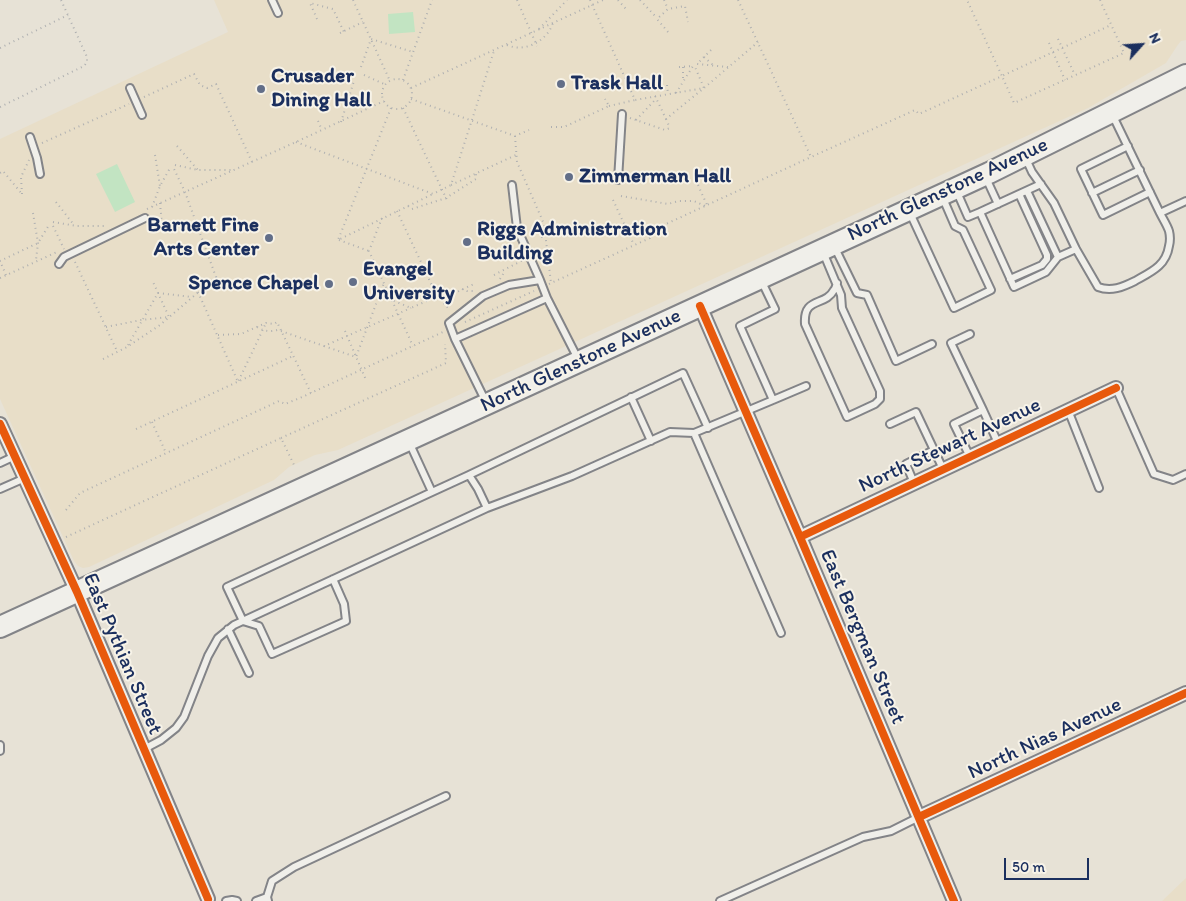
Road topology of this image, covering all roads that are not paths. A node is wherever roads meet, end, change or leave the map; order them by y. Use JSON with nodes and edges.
{"nodes":[{"id":1,"x":272,"y":0,"type":"edge"},
{"id":2,"x":278,"y":13,"type":"dead end"},
{"id":3,"x":1186,"y":75,"type":"edge"},
{"id":4,"x":130,"y":88,"type":"dead end"},
{"id":5,"x":1111,"y":112,"type":"junction"},
{"id":6,"x":622,"y":114,"type":"road end"},
{"id":7,"x":142,"y":115,"type":"dead end"},
{"id":8,"x":30,"y":137,"type":"dead end"},
{"id":9,"x":1128,"y":146,"type":"junction"},
{"id":10,"x":1024,"y":155,"type":"junction"},
{"id":11,"x":1140,"y":170,"type":"junction"},
{"id":12,"x":40,"y":174,"type":"dead end"},
{"id":13,"x":985,"y":175,"type":"junction"},
{"id":14,"x":618,"y":180,"type":"dead end"},
{"id":15,"x":1041,"y":184,"type":"junction"},
{"id":16,"x":512,"y":185,"type":"dead end"},
{"id":17,"x":1027,"y":190,"type":"junction"},
{"id":18,"x":948,"y":191,"type":"junction"},
{"id":19,"x":1150,"y":192,"type":"junction"},
{"id":20,"x":1092,"y":193,"type":"junction"},
{"id":21,"x":1019,"y":194,"type":"junction"},
{"id":22,"x":1186,"y":201,"type":"edge"},
{"id":23,"x":998,"y":204,"type":"junction"},
{"id":24,"x":909,"y":210,"type":"junction"},
{"id":25,"x":980,"y":212,"type":"junction"},
{"id":26,"x":1160,"y":213,"type":"junction"},
{"id":27,"x":145,"y":214,"type":"road end"},
{"id":28,"x":828,"y":247,"type":"junction"},
{"id":29,"x":1076,"y":249,"type":"junction"},
{"id":30,"x":1058,"y":257,"type":"junction"},
{"id":31,"x":59,"y":264,"type":"dead end"},
{"id":32,"x":760,"y":278,"type":"junction"},
{"id":33,"x":1010,"y":279,"type":"junction"},
{"id":34,"x":837,"y":283,"type":"junction"},
{"id":35,"x":542,"y":284,"type":"junction"},
{"id":36,"x":547,"y":298,"type":"junction"},
{"id":37,"x":700,"y":306,"type":"junction"},
{"id":38,"x":970,"y":334,"type":"dead end"},
{"id":39,"x":455,"y":339,"type":"junction"},
{"id":40,"x":932,"y":344,"type":"dead end"},
{"id":41,"x":579,"y":362,"type":"junction"},
{"id":42,"x":806,"y":386,"type":"dead end"},
{"id":43,"x":1116,"y":388,"type":"joint"},
{"id":44,"x":631,"y":398,"type":"junction"},
{"id":45,"x":773,"y":400,"type":"junction"},
{"id":46,"x":487,"y":404,"type":"junction"},
{"id":47,"x":982,"y":410,"type":"junction"},
{"id":48,"x":1068,"y":410,"type":"junction"},
{"id":49,"x":746,"y":412,"type":"junction"},
{"id":50,"x":890,"y":424,"type":"dead end"},
{"id":51,"x":1,"y":428,"type":"edge"},
{"id":52,"x":708,"y":428,"type":"junction"},
{"id":53,"x":694,"y":434,"type":"junction"},
{"id":54,"x":408,"y":440,"type":"junction"},
{"id":55,"x":651,"y":441,"type":"junction"},
{"id":56,"x":998,"y":443,"type":"junction"},
{"id":57,"x":934,"y":450,"type":"junction"},
{"id":58,"x":15,"y":456,"type":"junction"},
{"id":59,"x":970,"y":456,"type":"junction"},
{"id":60,"x":0,"y":463,"type":"edge"},
{"id":61,"x":943,"y":469,"type":"junction"},
{"id":62,"x":1186,"y":474,"type":"edge"},
{"id":63,"x":469,"y":475,"type":"junction"},
{"id":64,"x":25,"y":478,"type":"junction"},
{"id":65,"x":914,"y":483,"type":"junction"},
{"id":66,"x":1099,"y":488,"type":"dead end"},
{"id":67,"x":0,"y":489,"type":"edge"},
{"id":68,"x":432,"y":492,"type":"junction"},
{"id":69,"x":487,"y":508,"type":"junction"},
{"id":70,"x":800,"y":537,"type":"junction"},
{"id":71,"x":333,"y":580,"type":"junction"},
{"id":72,"x":77,"y":592,"type":"junction"},
{"id":73,"x":243,"y":621,"type":"junction"},
{"id":74,"x":3,"y":623,"type":"edge"},
{"id":75,"x":228,"y":629,"type":"junction"},
{"id":76,"x":781,"y":633,"type":"dead end"},
{"id":77,"x":249,"y":673,"type":"dead end"},
{"id":78,"x":1186,"y":693,"type":"edge"},
{"id":79,"x":0,"y":745,"type":"edge"},
{"id":80,"x":144,"y":749,"type":"junction"},
{"id":81,"x":0,"y":750,"type":"edge"},
{"id":82,"x":446,"y":796,"type":"dead end"},
{"id":83,"x":919,"y":817,"type":"junction"},
{"id":84,"x":267,"y":899,"type":"edge"},
{"id":85,"x":208,"y":900,"type":"edge"},
{"id":86,"x":226,"y":901,"type":"edge"},
{"id":87,"x":237,"y":901,"type":"edge"},
{"id":88,"x":256,"y":901,"type":"edge"},
{"id":89,"x":720,"y":901,"type":"edge"},
{"id":90,"x":954,"y":901,"type":"edge"}],
"edges":[{"from":1,"to":2,"type":"lane"},
{"from":3,"to":5,"type":"main road","name":"North Glenstone Avenue"},
{"from":4,"to":7,"type":"lane"},
{"from":5,"to":9,"type":"lane"},
{"from":5,"to":10,"type":"main road","name":"North Glenstone Avenue"},
{"from":6,"to":14,"type":"lane"},
{"from":8,"to":12,"type":"lane"},
{"from":9,"to":11,"type":"lane"},
{"from":9,"to":20,"type":"lane"},
{"from":10,"to":13,"type":"main road","name":"North Glenstone Avenue"},
{"from":10,"to":15,"type":"lane"},
{"from":11,"to":19,"type":"lane"},
{"from":11,"to":20,"type":"lane"},
{"from":13,"to":18,"type":"main road","name":"North Glenstone Avenue"},
{"from":13,"to":23,"type":"lane"},
{"from":15,"to":17,"type":"lane"},
{"from":15,"to":29,"type":"lane"},
{"from":16,"to":35,"type":"lane"},
{"from":17,"to":21,"type":"lane"},
{"from":17,"to":30,"type":"lane"},
{"from":18,"to":24,"type":"main road","name":"North Glenstone Avenue"},
{"from":18,"to":24,"type":"lane"},
{"from":18,"to":25,"type":"lane"},
{"from":19,"to":20,"type":"lane"},
{"from":19,"to":26,"type":"lane"},
{"from":21,"to":23,"type":"lane"},
{"from":21,"to":33,"type":"lane"},
{"from":22,"to":26,"type":"lane"},
{"from":23,"to":25,"type":"lane"},
{"from":24,"to":28,"type":"main road","name":"North Glenstone Avenue"},
{"from":25,"to":33,"type":"lane"},
{"from":26,"to":29,"type":"lane"},
{"from":27,"to":31,"type":"lane"},
{"from":28,"to":32,"type":"main road","name":"North Glenstone Avenue"},
{"from":28,"to":34,"type":"lane"},
{"from":28,"to":40,"type":"lane"},
{"from":29,"to":30,"type":"lane"},
{"from":30,"to":33,"type":"lane"},
{"from":32,"to":37,"type":"main road","name":"North Glenstone Avenue"},
{"from":32,"to":45,"type":"lane"},
{"from":34,"to":34,"type":"lane"},
{"from":35,"to":36,"type":"lane"},
{"from":35,"to":39,"type":"lane"},
{"from":36,"to":39,"type":"lane"},
{"from":36,"to":41,"type":"lane"},
{"from":37,"to":41,"type":"main road","name":"North Glenstone Avenue"},
{"from":37,"to":49,"type":"street","name":"East Bergman Street"},
{"from":38,"to":47,"type":"lane"},
{"from":39,"to":46,"type":"lane"},
{"from":41,"to":46,"type":"main road","name":"North Glenstone Avenue"},
{"from":42,"to":45,"type":"lane"},
{"from":43,"to":48,"type":"street","name":"North Stewart Avenue"},
{"from":43,"to":62,"type":"lane"},
{"from":44,"to":52,"type":"lane"},
{"from":44,"to":55,"type":"lane"},
{"from":44,"to":63,"type":"lane"},
{"from":45,"to":49,"type":"lane"},
{"from":46,"to":54,"type":"main road","name":"North Glenstone Avenue"},
{"from":47,"to":56,"type":"lane"},
{"from":47,"to":59,"type":"lane"},
{"from":48,"to":56,"type":"street","name":"North Stewart Avenue"},
{"from":48,"to":66,"type":"lane"},
{"from":49,"to":52,"type":"lane"},
{"from":49,"to":70,"type":"street","name":"East Bergman Street"},
{"from":50,"to":57,"type":"lane"},
{"from":51,"to":58,"type":"street","name":"East Pythian Street"},
{"from":52,"to":53,"type":"lane"},
{"from":53,"to":55,"type":"lane"},
{"from":53,"to":76,"type":"lane"},
{"from":54,"to":68,"type":"lane"},
{"from":54,"to":72,"type":"main road","name":"North Glenstone Avenue"},
{"from":55,"to":69,"type":"lane"},
{"from":56,"to":59,"type":"street","name":"North Stewart Avenue"},
{"from":57,"to":61,"type":"lane"},
{"from":57,"to":65,"type":"lane"},
{"from":58,"to":60,"type":"lane"},
{"from":58,"to":64,"type":"street","name":"East Pythian Street"},
{"from":59,"to":61,"type":"street","name":"North Stewart Avenue"},
{"from":61,"to":65,"type":"street","name":"North Stewart Avenue"},
{"from":63,"to":68,"type":"lane"},
{"from":63,"to":69,"type":"lane"},
{"from":64,"to":67,"type":"lane"},
{"from":64,"to":72,"type":"street","name":"East Pythian Street"},
{"from":65,"to":70,"type":"street","name":"North Stewart Avenue"},
{"from":68,"to":73,"type":"lane"},
{"from":69,"to":71,"type":"lane"},
{"from":70,"to":83,"type":"street","name":"East Bergman Street"},
{"from":71,"to":73,"type":"lane"},
{"from":71,"to":73,"type":"lane"},
{"from":72,"to":74,"type":"main road","name":"North Glenstone Avenue"},
{"from":72,"to":80,"type":"street","name":"East Pythian Street"},
{"from":73,"to":75,"type":"lane"},
{"from":75,"to":77,"type":"lane"},
{"from":75,"to":80,"type":"lane"},
{"from":78,"to":83,"type":"street","name":"North Nias Avenue"},
{"from":79,"to":81,"type":"lane"},
{"from":80,"to":85,"type":"street","name":"East Pythian Street"},
{"from":82,"to":84,"type":"lane"},
{"from":83,"to":89,"type":"lane"},
{"from":83,"to":90,"type":"street","name":"East Bergman Street"},
{"from":84,"to":88,"type":"lane"},
{"from":86,"to":87,"type":"lane"}]}
